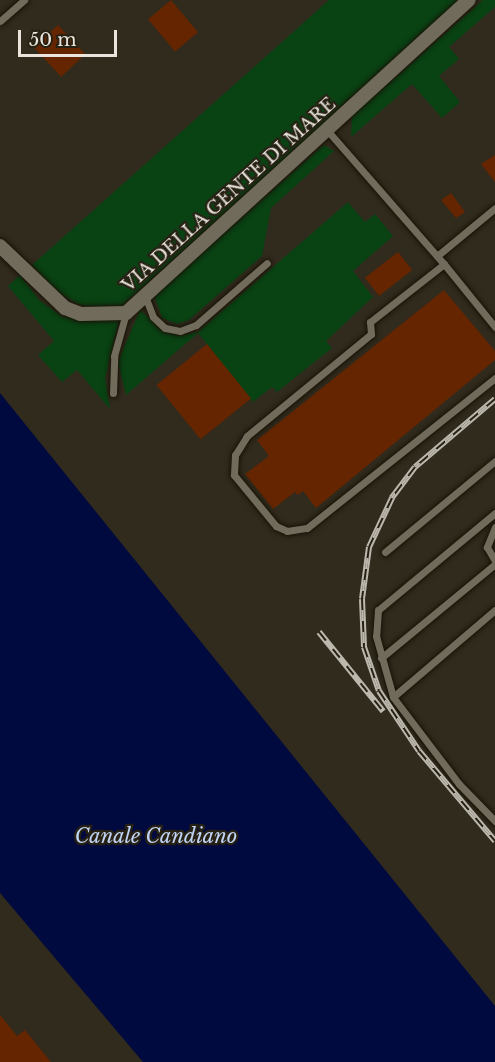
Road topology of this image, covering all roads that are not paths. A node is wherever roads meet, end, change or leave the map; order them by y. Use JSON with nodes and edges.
{"nodes":[{"id":1,"x":24,"y":0,"type":"edge"},
{"id":2,"x":469,"y":0,"type":"edge"},
{"id":3,"x":0,"y":21,"type":"edge"},
{"id":4,"x":327,"y":129,"type":"junction"},
{"id":5,"x":495,"y":208,"type":"edge"},
{"id":6,"x":0,"y":246,"type":"edge"},
{"id":7,"x":437,"y":256,"type":"junction"},
{"id":8,"x":267,"y":262,"type":"dead end"},
{"id":9,"x":444,"y":264,"type":"junction"},
{"id":10,"x":145,"y":296,"type":"junction"},
{"id":11,"x":126,"y":313,"type":"junction"},
{"id":12,"x":495,"y":327,"type":"edge"},
{"id":13,"x":495,"y":378,"type":"edge"},
{"id":14,"x":113,"y":393,"type":"dead end"},
{"id":15,"x":495,"y":461,"type":"edge"},
{"id":16,"x":495,"y":513,"type":"edge"},
{"id":17,"x":495,"y":527,"type":"edge"},
{"id":18,"x":385,"y":552,"type":"dead end"},
{"id":19,"x":495,"y":563,"type":"edge"},
{"id":20,"x":495,"y":610,"type":"edge"},
{"id":21,"x":381,"y":658,"type":"junction"},
{"id":22,"x":393,"y":697,"type":"junction"},
{"id":23,"x":495,"y":821,"type":"edge"}],
"edges":[{"from":1,"to":3,"type":"lane"},
{"from":2,"to":4,"type":"street","name":"VIA DELLA GENTE DI MARE"},
{"from":4,"to":7,"type":"lane"},
{"from":4,"to":10,"type":"street","name":"VIA DELLA GENTE DI MARE"},
{"from":5,"to":7,"type":"lane"},
{"from":6,"to":11,"type":"street","name":"VIA DELLA GENTE DI MARE"},
{"from":7,"to":9,"type":"lane"},
{"from":8,"to":10,"type":"lane"},
{"from":9,"to":12,"type":"lane"},
{"from":9,"to":13,"type":"lane"},
{"from":10,"to":11,"type":"street","name":"VIA DELLA GENTE DI MARE"},
{"from":11,"to":14,"type":"lane"},
{"from":15,"to":18,"type":"lane"},
{"from":16,"to":21,"type":"lane"},
{"from":17,"to":19,"type":"lane"},
{"from":19,"to":21,"type":"lane"},
{"from":20,"to":22,"type":"lane"},
{"from":21,"to":22,"type":"lane"},
{"from":22,"to":23,"type":"lane"}]}
